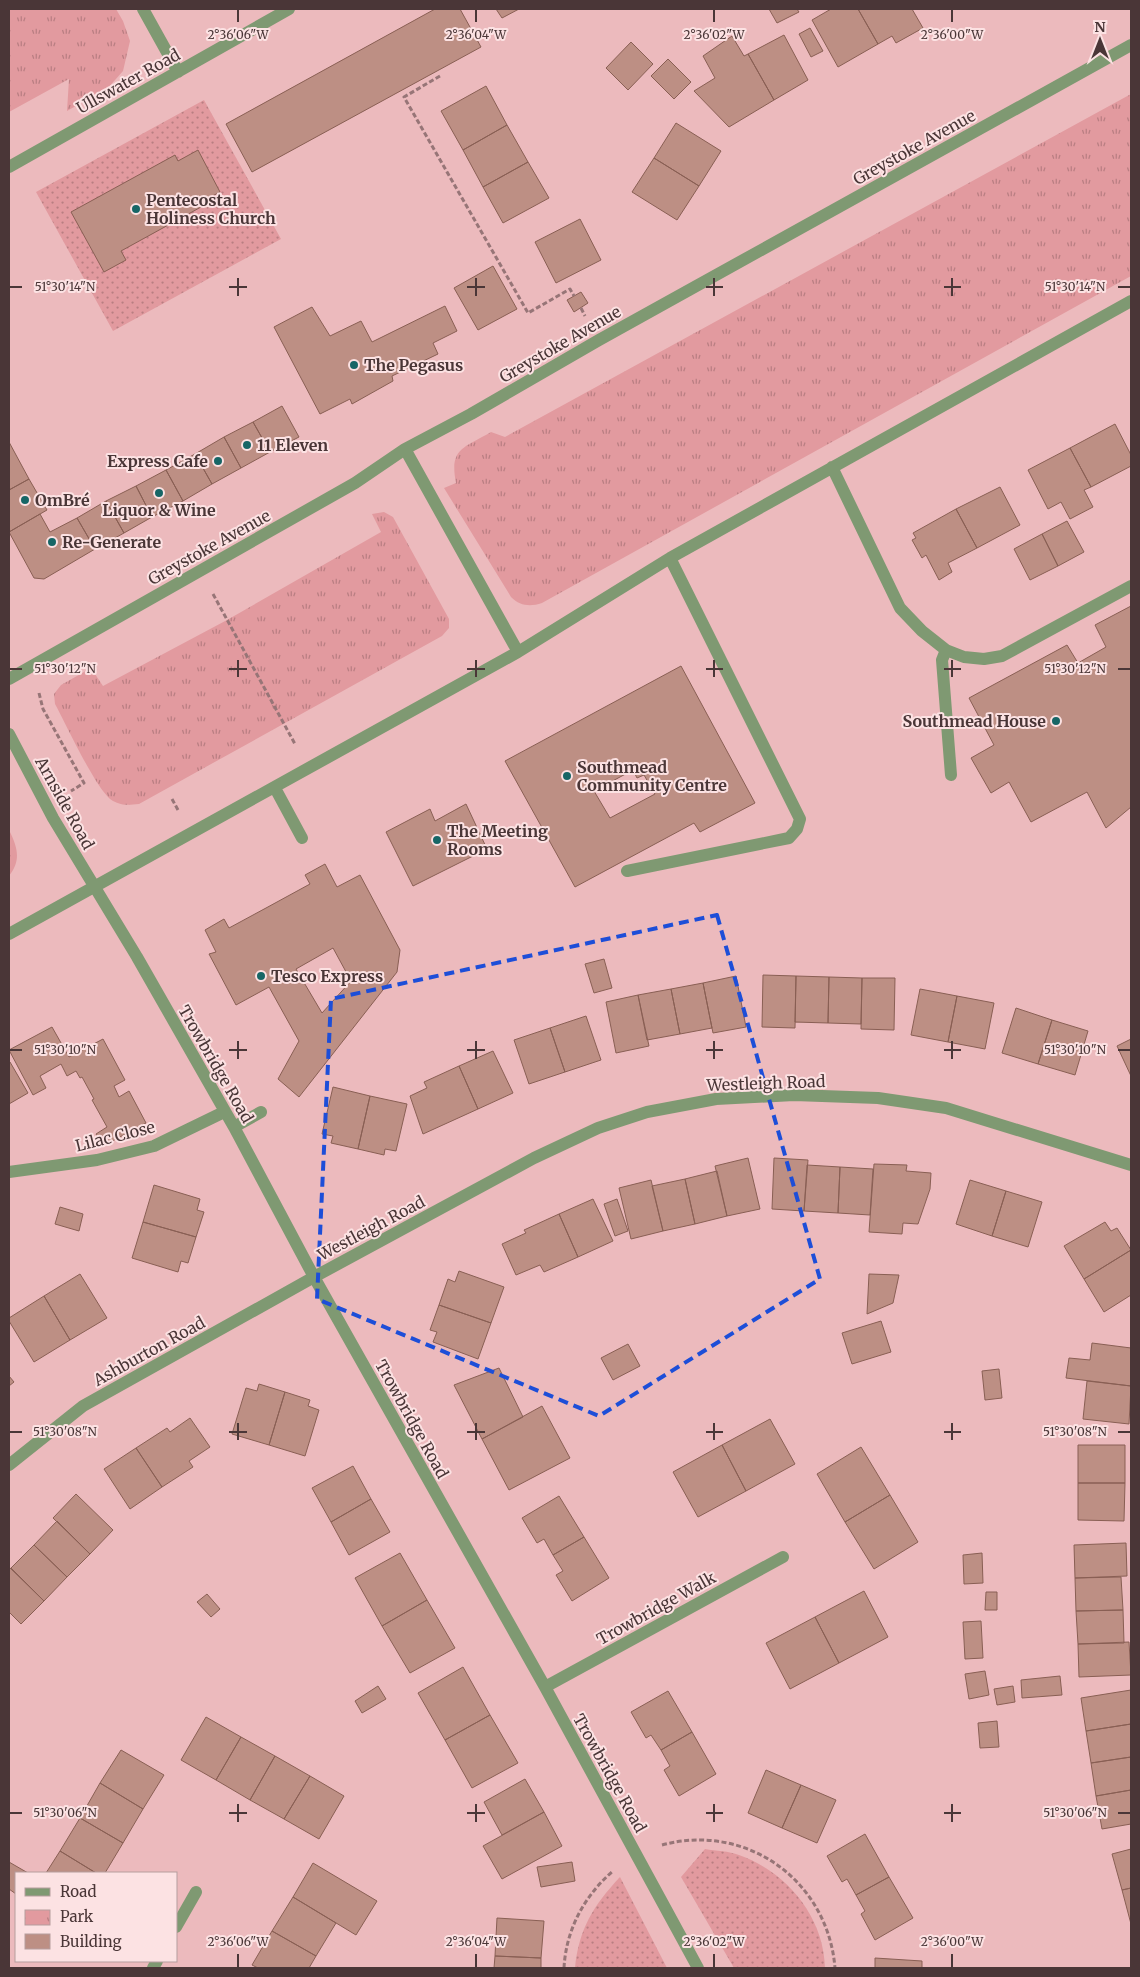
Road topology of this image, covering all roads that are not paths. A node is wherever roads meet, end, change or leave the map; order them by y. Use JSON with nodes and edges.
{"nodes":[{"id":1,"x":143,"y":9,"type":"edge"},
{"id":2,"x":289,"y":9,"type":"edge"},
{"id":3,"x":1131,"y":45,"type":"edge"},
{"id":4,"x":178,"y":72,"type":"junction"},
{"id":5,"x":9,"y":167,"type":"edge"},
{"id":6,"x":1131,"y":301,"type":"edge"},
{"id":7,"x":405,"y":449,"type":"junction"},
{"id":8,"x":832,"y":467,"type":"junction"},
{"id":9,"x":670,"y":558,"type":"junction"},
{"id":10,"x":1131,"y":586,"type":"edge"},
{"id":11,"x":946,"y":650,"type":"junction"},
{"id":12,"x":518,"y":652,"type":"junction"},
{"id":13,"x":9,"y":679,"type":"edge"},
{"id":14,"x":9,"y":734,"type":"edge"},
{"id":15,"x":951,"y":775,"type":"dead end"},
{"id":16,"x":275,"y":788,"type":"junction"},
{"id":17,"x":302,"y":838,"type":"dead end"},
{"id":18,"x":627,"y":871,"type":"dead end"},
{"id":19,"x":95,"y":887,"type":"junction"},
{"id":20,"x":9,"y":934,"type":"edge"},
{"id":21,"x":224,"y":1112,"type":"junction"},
{"id":22,"x":261,"y":1112,"type":"dead end"},
{"id":23,"x":234,"y":1127,"type":"junction"},
{"id":24,"x":1131,"y":1164,"type":"edge"},
{"id":25,"x":9,"y":1172,"type":"edge"},
{"id":26,"x":314,"y":1277,"type":"junction"},
{"id":27,"x":9,"y":1465,"type":"edge"},
{"id":28,"x":783,"y":1557,"type":"dead end"},
{"id":29,"x":545,"y":1687,"type":"junction"},
{"id":30,"x":196,"y":1892,"type":"dead end"},
{"id":31,"x":178,"y":1924,"type":"edge"},
{"id":32,"x":698,"y":1968,"type":"edge"}],
"edges":[{"from":1,"to":4,"type":"street"},
{"from":2,"to":4,"type":"street","name":"Ullswater Road"},
{"from":3,"to":7,"type":"street","name":"Greystoke Avenue"},
{"from":4,"to":5,"type":"street","name":"Ullswater Road"},
{"from":6,"to":8,"type":"street"},
{"from":7,"to":12,"type":"street"},
{"from":7,"to":13,"type":"street","name":"Greystoke Avenue"},
{"from":8,"to":9,"type":"street"},
{"from":8,"to":11,"type":"street"},
{"from":9,"to":12,"type":"street"},
{"from":9,"to":18,"type":"street"},
{"from":10,"to":11,"type":"street"},
{"from":11,"to":15,"type":"street"},
{"from":12,"to":16,"type":"street"},
{"from":14,"to":19,"type":"street","name":"Arnside Road"},
{"from":16,"to":17,"type":"street"},
{"from":16,"to":19,"type":"street"},
{"from":19,"to":20,"type":"street"},
{"from":19,"to":21,"type":"street","name":"Trowbridge Road"},
{"from":21,"to":23,"type":"street","name":"Trowbridge Road"},
{"from":21,"to":25,"type":"street","name":"Lilac Close"},
{"from":22,"to":23,"type":"street"},
{"from":23,"to":26,"type":"street","name":"Trowbridge Road"},
{"from":24,"to":26,"type":"street","name":"Westleigh Road"},
{"from":26,"to":27,"type":"street","name":"Ashburton Road"},
{"from":26,"to":29,"type":"street","name":"Trowbridge Road"},
{"from":28,"to":29,"type":"street","name":"Trowbridge Walk"},
{"from":29,"to":32,"type":"street","name":"Trowbridge Road"},
{"from":30,"to":31,"type":"street"}]}
